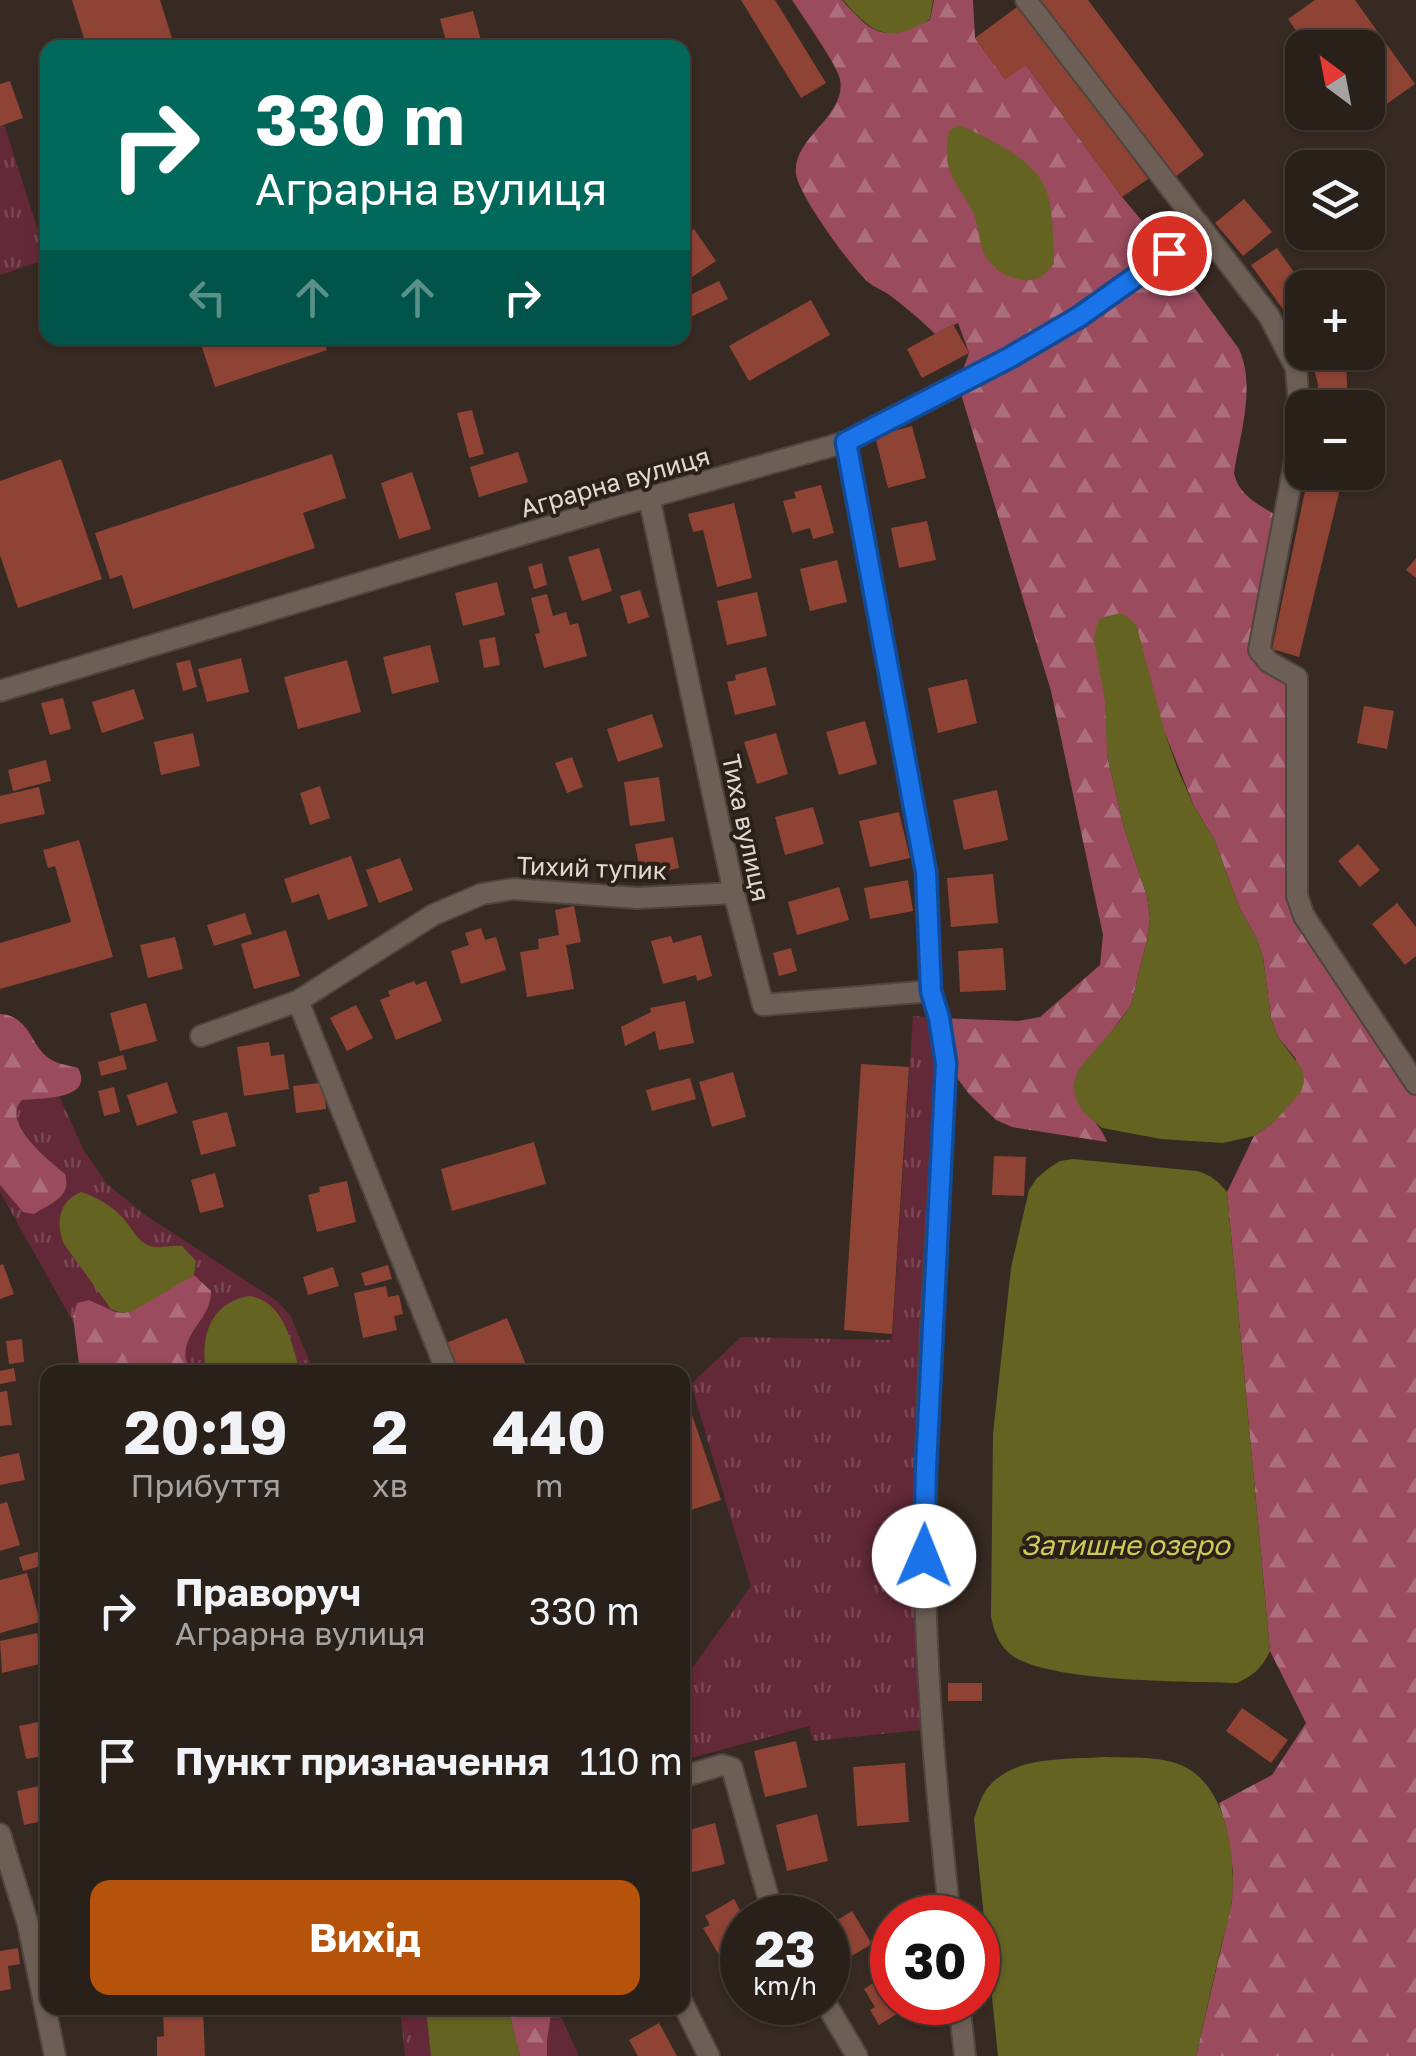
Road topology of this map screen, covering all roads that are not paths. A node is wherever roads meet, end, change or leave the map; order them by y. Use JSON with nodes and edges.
{"nodes":[{"id":1,"x":1026,"y":0,"type":"edge"},
{"id":2,"x":1198,"y":223,"type":"junction"},
{"id":3,"x":846,"y":442,"type":"junction"},
{"id":4,"x":649,"y":497,"type":"junction"},
{"id":5,"x":0,"y":691,"type":"edge"},
{"id":6,"x":734,"y":893,"type":"junction"},
{"id":7,"x":931,"y":991,"type":"junction"},
{"id":8,"x":298,"y":1001,"type":"junction"},
{"id":9,"x":201,"y":1036,"type":"dead end"},
{"id":10,"x":1416,"y":1084,"type":"edge"},
{"id":11,"x":444,"y":1365,"type":"edge"},
{"id":12,"x":690,"y":1774,"type":"edge"},
{"id":13,"x":0,"y":1834,"type":"edge"},
{"id":14,"x":768,"y":1895,"type":"edge"},
{"id":15,"x":948,"y":1895,"type":"edge"},
{"id":16,"x":40,"y":1983,"type":"edge"},
{"id":17,"x":47,"y":2015,"type":"edge"},
{"id":18,"x":689,"y":2015,"type":"edge"},
{"id":19,"x":839,"y":2025,"type":"edge"},
{"id":20,"x":961,"y":2025,"type":"edge"},
{"id":21,"x":55,"y":2056,"type":"edge"},
{"id":22,"x":710,"y":2056,"type":"edge"},
{"id":23,"x":857,"y":2056,"type":"edge"},
{"id":24,"x":966,"y":2056,"type":"edge"}],
"edges":[{"from":1,"to":2,"type":"street"},
{"from":2,"to":3,"type":"street","name":"Аграрна вулиця"},
{"from":2,"to":10,"type":"street"},
{"from":3,"to":4,"type":"street","name":"Аграрна вулиця"},
{"from":3,"to":7,"type":"street"},
{"from":4,"to":5,"type":"street","name":"Аграрна вулиця"},
{"from":4,"to":6,"type":"street","name":"Тиха вулиця"},
{"from":6,"to":7,"type":"street","name":"Тиха вулиця"},
{"from":6,"to":8,"type":"street","name":"Тихий тупик"},
{"from":7,"to":15,"type":"street"},
{"from":8,"to":9,"type":"street","name":"Тихий тупик"},
{"from":8,"to":11,"type":"street"},
{"from":12,"to":14,"type":"street"},
{"from":13,"to":16,"type":"street"},
{"from":17,"to":21,"type":"street"},
{"from":18,"to":22,"type":"street"},
{"from":19,"to":23,"type":"street"},
{"from":20,"to":24,"type":"street"}]}
